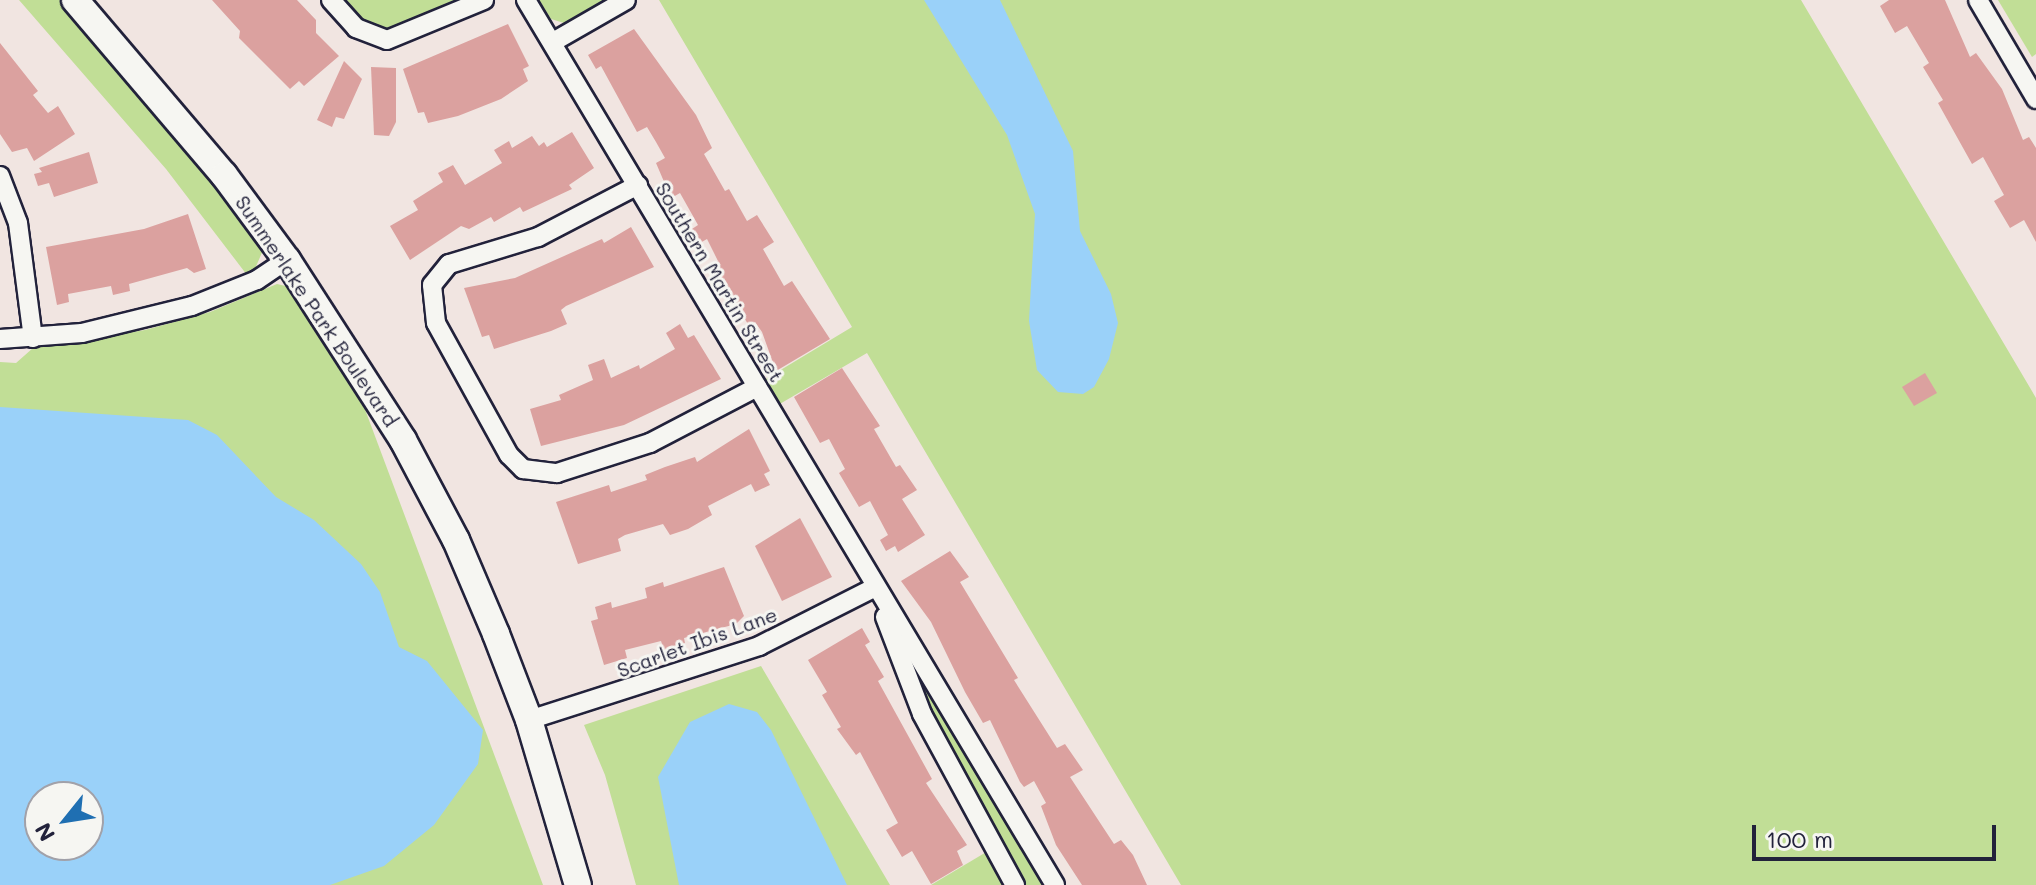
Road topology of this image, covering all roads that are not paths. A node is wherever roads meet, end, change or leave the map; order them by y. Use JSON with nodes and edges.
{"nodes":[{"id":1,"x":75,"y":0,"type":"edge"},
{"id":2,"x":331,"y":0,"type":"edge"},
{"id":3,"x":484,"y":0,"type":"edge"},
{"id":4,"x":526,"y":0,"type":"edge"},
{"id":5,"x":626,"y":0,"type":"edge"},
{"id":6,"x":1978,"y":0,"type":"edge"},
{"id":7,"x":553,"y":42,"type":"junction"},
{"id":8,"x":2036,"y":99,"type":"edge"},
{"id":9,"x":0,"y":176,"type":"edge"},
{"id":10,"x":638,"y":185,"type":"junction"},
{"id":11,"x":287,"y":260,"type":"junction"},
{"id":12,"x":33,"y":338,"type":"junction"},
{"id":13,"x":0,"y":339,"type":"edge"},
{"id":14,"x":757,"y":387,"type":"junction"},
{"id":15,"x":874,"y":588,"type":"junction"},
{"id":16,"x":529,"y":720,"type":"junction"},
{"id":17,"x":578,"y":885,"type":"edge"},
{"id":18,"x":1015,"y":885,"type":"edge"},
{"id":19,"x":1055,"y":885,"type":"edge"}],
"edges":[{"from":1,"to":11,"type":"main road","name":"Summerlake Park Boulevard"},
{"from":2,"to":3,"type":"street"},
{"from":4,"to":7,"type":"street","name":"Southern Martin Street"},
{"from":5,"to":7,"type":"street"},
{"from":6,"to":8,"type":"street"},
{"from":7,"to":10,"type":"street","name":"Southern Martin Street"},
{"from":9,"to":12,"type":"street"},
{"from":10,"to":14,"type":"street","name":"Southern Martin Street"},
{"from":10,"to":14,"type":"street"},
{"from":11,"to":12,"type":"street"},
{"from":11,"to":16,"type":"main road","name":"Summerlake Park Boulevard"},
{"from":12,"to":13,"type":"street"},
{"from":14,"to":15,"type":"street","name":"Southern Martin Street"},
{"from":15,"to":16,"type":"street","name":"Scarlet Ibis Lane"},
{"from":15,"to":18,"type":"street","name":"Southern Martin Street"},
{"from":15,"to":19,"type":"street","name":"Southern Martin Street"},
{"from":16,"to":17,"type":"main road","name":"Summerlake Park Boulevard"}]}
